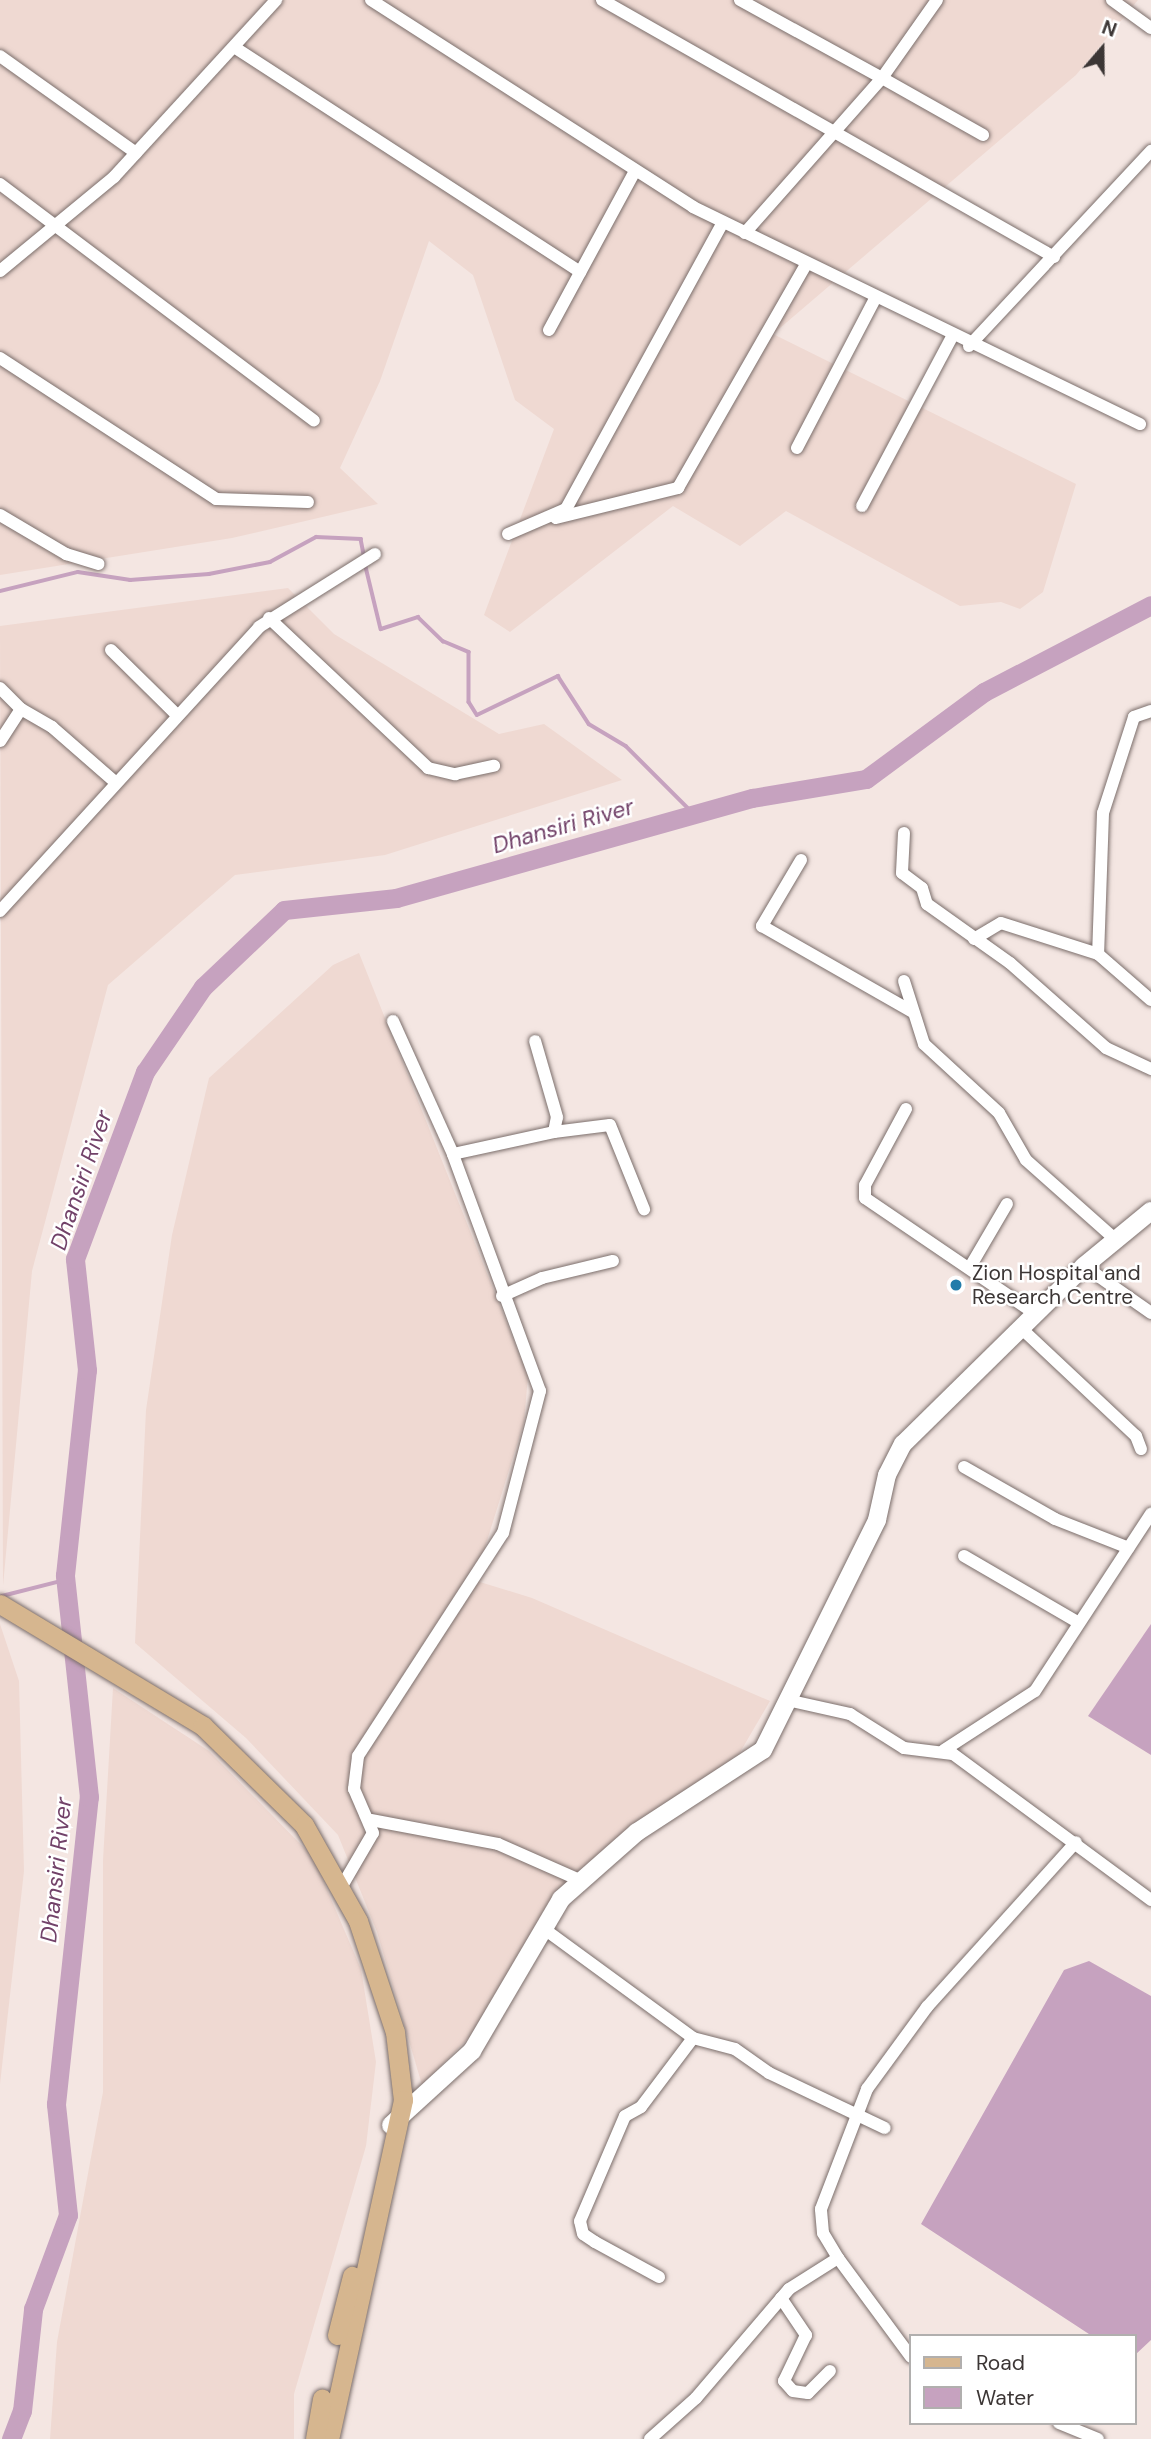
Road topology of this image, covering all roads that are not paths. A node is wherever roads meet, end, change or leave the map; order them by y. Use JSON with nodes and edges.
{"nodes":[{"id":1,"x":276,"y":0,"type":"edge"},
{"id":2,"x":372,"y":0,"type":"edge"},
{"id":3,"x":603,"y":0,"type":"edge"},
{"id":4,"x":740,"y":0,"type":"edge"},
{"id":5,"x":937,"y":0,"type":"edge"},
{"id":6,"x":1112,"y":0,"type":"edge"},
{"id":7,"x":1151,"y":28,"type":"edge"},
{"id":8,"x":234,"y":47,"type":"junction"},
{"id":9,"x":0,"y":56,"type":"edge"},
{"id":10,"x":882,"y":78,"type":"junction"},
{"id":11,"x":836,"y":131,"type":"junction"},
{"id":12,"x":983,"y":135,"type":"dead end"},
{"id":13,"x":1151,"y":151,"type":"edge"},
{"id":14,"x":136,"y":153,"type":"junction"},
{"id":15,"x":635,"y":171,"type":"junction"},
{"id":16,"x":0,"y":184,"type":"edge"},
{"id":17,"x":723,"y":222,"type":"junction"},
{"id":18,"x":57,"y":229,"type":"junction"},
{"id":19,"x":746,"y":233,"type":"junction"},
{"id":20,"x":1054,"y":257,"type":"junction"},
{"id":21,"x":807,"y":263,"type":"junction"},
{"id":22,"x":0,"y":271,"type":"edge"},
{"id":23,"x":580,"y":272,"type":"junction"},
{"id":24,"x":875,"y":299,"type":"junction"},
{"id":25,"x":549,"y":330,"type":"dead end"},
{"id":26,"x":952,"y":337,"type":"junction"},
{"id":27,"x":969,"y":346,"type":"junction"},
{"id":28,"x":0,"y":358,"type":"edge"},
{"id":29,"x":314,"y":421,"type":"dead end"},
{"id":30,"x":1140,"y":424,"type":"dead end"},
{"id":31,"x":797,"y":448,"type":"dead end"},
{"id":32,"x":308,"y":502,"type":"dead end"},
{"id":33,"x":862,"y":506,"type":"dead end"},
{"id":34,"x":0,"y":516,"type":"edge"},
{"id":35,"x":555,"y":518,"type":"junction"},
{"id":36,"x":508,"y":534,"type":"dead end"},
{"id":37,"x":375,"y":554,"type":"dead end"},
{"id":38,"x":99,"y":564,"type":"dead end"},
{"id":39,"x":269,"y":618,"type":"junction"},
{"id":40,"x":111,"y":650,"type":"dead end"},
{"id":41,"x":0,"y":688,"type":"edge"},
{"id":42,"x":21,"y":709,"type":"junction"},
{"id":43,"x":1151,"y":711,"type":"edge"},
{"id":44,"x":177,"y":715,"type":"junction"},
{"id":45,"x":0,"y":741,"type":"edge"},
{"id":46,"x":494,"y":766,"type":"dead end"},
{"id":47,"x":115,"y":782,"type":"junction"},
{"id":48,"x":904,"y":833,"type":"dead end"},
{"id":49,"x":801,"y":860,"type":"dead end"},
{"id":50,"x":0,"y":911,"type":"edge"},
{"id":51,"x":974,"y":939,"type":"junction"},
{"id":52,"x":1098,"y":954,"type":"junction"},
{"id":53,"x":904,"y":981,"type":"dead end"},
{"id":54,"x":1151,"y":1000,"type":"edge"},
{"id":55,"x":913,"y":1012,"type":"junction"},
{"id":56,"x":393,"y":1021,"type":"dead end"},
{"id":57,"x":535,"y":1041,"type":"dead end"},
{"id":58,"x":1151,"y":1069,"type":"edge"},
{"id":59,"x":906,"y":1109,"type":"dead end"},
{"id":60,"x":554,"y":1132,"type":"junction"},
{"id":61,"x":453,"y":1154,"type":"junction"},
{"id":62,"x":1007,"y":1204,"type":"dead end"},
{"id":63,"x":644,"y":1209,"type":"dead end"},
{"id":64,"x":1151,"y":1211,"type":"edge"},
{"id":65,"x":1116,"y":1240,"type":"junction"},
{"id":66,"x":613,"y":1261,"type":"dead end"},
{"id":67,"x":1084,"y":1266,"type":"junction"},
{"id":68,"x":970,"y":1267,"type":"junction"},
{"id":69,"x":502,"y":1296,"type":"junction"},
{"id":70,"x":1151,"y":1313,"type":"edge"},
{"id":71,"x":1037,"y":1315,"type":"junction"},
{"id":72,"x":1023,"y":1330,"type":"junction"},
{"id":73,"x":1141,"y":1449,"type":"dead end"},
{"id":74,"x":964,"y":1467,"type":"dead end"},
{"id":75,"x":1151,"y":1514,"type":"edge"},
{"id":76,"x":1129,"y":1548,"type":"junction"},
{"id":77,"x":964,"y":1556,"type":"dead end"},
{"id":78,"x":0,"y":1604,"type":"edge"},
{"id":79,"x":1079,"y":1623,"type":"junction"},
{"id":80,"x":787,"y":1700,"type":"junction"},
{"id":81,"x":944,"y":1750,"type":"junction"},
{"id":82,"x":371,"y":1820,"type":"junction"},
{"id":83,"x":1076,"y":1842,"type":"junction"},
{"id":84,"x":584,"y":1882,"type":"junction"},
{"id":85,"x":342,"y":1886,"type":"junction"},
{"id":86,"x":1151,"y":1900,"type":"edge"},
{"id":87,"x":547,"y":1931,"type":"junction"},
{"id":88,"x":693,"y":2038,"type":"junction"},
{"id":89,"x":855,"y":2115,"type":"junction"},
{"id":90,"x":395,"y":2122,"type":"junction"},
{"id":91,"x":885,"y":2128,"type":"dead end"},
{"id":92,"x":838,"y":2258,"type":"junction"},
{"id":93,"x":659,"y":2277,"type":"dead end"},
{"id":94,"x":781,"y":2298,"type":"junction"},
{"id":95,"x":909,"y":2354,"type":"edge"},
{"id":96,"x":830,"y":2371,"type":"dead end"},
{"id":97,"x":1062,"y":2425,"type":"edge"},
{"id":98,"x":315,"y":2439,"type":"edge"},
{"id":99,"x":329,"y":2439,"type":"edge"},
{"id":100,"x":650,"y":2439,"type":"edge"},
{"id":101,"x":1056,"y":2439,"type":"edge"},
{"id":102,"x":1097,"y":2439,"type":"edge"}],
"edges":[{"from":1,"to":8,"type":"street"},
{"from":2,"to":15,"type":"street"},
{"from":3,"to":11,"type":"street"},
{"from":4,"to":10,"type":"street"},
{"from":5,"to":10,"type":"street"},
{"from":6,"to":7,"type":"street"},
{"from":8,"to":14,"type":"street"},
{"from":8,"to":23,"type":"street"},
{"from":9,"to":14,"type":"street"},
{"from":10,"to":11,"type":"street"},
{"from":10,"to":12,"type":"street"},
{"from":11,"to":19,"type":"street"},
{"from":11,"to":20,"type":"street"},
{"from":13,"to":20,"type":"street"},
{"from":14,"to":18,"type":"street"},
{"from":15,"to":17,"type":"street"},
{"from":15,"to":23,"type":"street"},
{"from":16,"to":18,"type":"street"},
{"from":17,"to":19,"type":"street"},
{"from":17,"to":35,"type":"street"},
{"from":18,"to":22,"type":"street"},
{"from":18,"to":29,"type":"street"},
{"from":19,"to":21,"type":"street"},
{"from":20,"to":27,"type":"street"},
{"from":21,"to":24,"type":"street"},
{"from":21,"to":35,"type":"street"},
{"from":23,"to":25,"type":"street"},
{"from":24,"to":26,"type":"street"},
{"from":24,"to":31,"type":"street"},
{"from":26,"to":27,"type":"street"},
{"from":26,"to":33,"type":"street"},
{"from":27,"to":30,"type":"street"},
{"from":28,"to":32,"type":"street"},
{"from":34,"to":38,"type":"street"},
{"from":35,"to":36,"type":"street"},
{"from":37,"to":39,"type":"street"},
{"from":39,"to":44,"type":"street"},
{"from":39,"to":46,"type":"street"},
{"from":40,"to":44,"type":"street"},
{"from":41,"to":42,"type":"street"},
{"from":42,"to":45,"type":"street"},
{"from":42,"to":47,"type":"street"},
{"from":43,"to":52,"type":"street"},
{"from":44,"to":47,"type":"street"},
{"from":47,"to":50,"type":"street"},
{"from":48,"to":51,"type":"street"},
{"from":49,"to":55,"type":"street"},
{"from":51,"to":52,"type":"street"},
{"from":51,"to":58,"type":"street"},
{"from":52,"to":54,"type":"street"},
{"from":53,"to":55,"type":"street"},
{"from":55,"to":65,"type":"street"},
{"from":56,"to":61,"type":"street"},
{"from":57,"to":60,"type":"street"},
{"from":59,"to":68,"type":"street"},
{"from":60,"to":61,"type":"street"},
{"from":60,"to":63,"type":"street"},
{"from":61,"to":69,"type":"street"},
{"from":62,"to":68,"type":"street"},
{"from":64,"to":65,"type":"street"},
{"from":65,"to":67,"type":"street"},
{"from":66,"to":69,"type":"street"},
{"from":67,"to":70,"type":"street"},
{"from":67,"to":71,"type":"street"},
{"from":68,"to":71,"type":"street"},
{"from":69,"to":82,"type":"street"},
{"from":71,"to":72,"type":"street"},
{"from":72,"to":73,"type":"street"},
{"from":72,"to":80,"type":"street"},
{"from":74,"to":76,"type":"street"},
{"from":75,"to":76,"type":"street"},
{"from":76,"to":79,"type":"street"},
{"from":77,"to":79,"type":"street"},
{"from":78,"to":85,"type":"main road"},
{"from":79,"to":81,"type":"street"},
{"from":80,"to":81,"type":"street"},
{"from":80,"to":84,"type":"street"},
{"from":81,"to":83,"type":"street"},
{"from":82,"to":84,"type":"street"},
{"from":82,"to":85,"type":"street"},
{"from":83,"to":86,"type":"street"},
{"from":83,"to":89,"type":"street"},
{"from":84,"to":87,"type":"street"},
{"from":85,"to":90,"type":"main road"},
{"from":87,"to":88,"type":"street"},
{"from":87,"to":90,"type":"street"},
{"from":88,"to":89,"type":"street"},
{"from":88,"to":93,"type":"street"},
{"from":89,"to":91,"type":"street"},
{"from":89,"to":92,"type":"street"},
{"from":90,"to":98,"type":"main road"},
{"from":90,"to":99,"type":"main road"},
{"from":92,"to":94,"type":"street"},
{"from":92,"to":95,"type":"street"},
{"from":94,"to":96,"type":"street"},
{"from":94,"to":100,"type":"street"},
{"from":97,"to":101,"type":"street"},
{"from":97,"to":102,"type":"street"}]}
